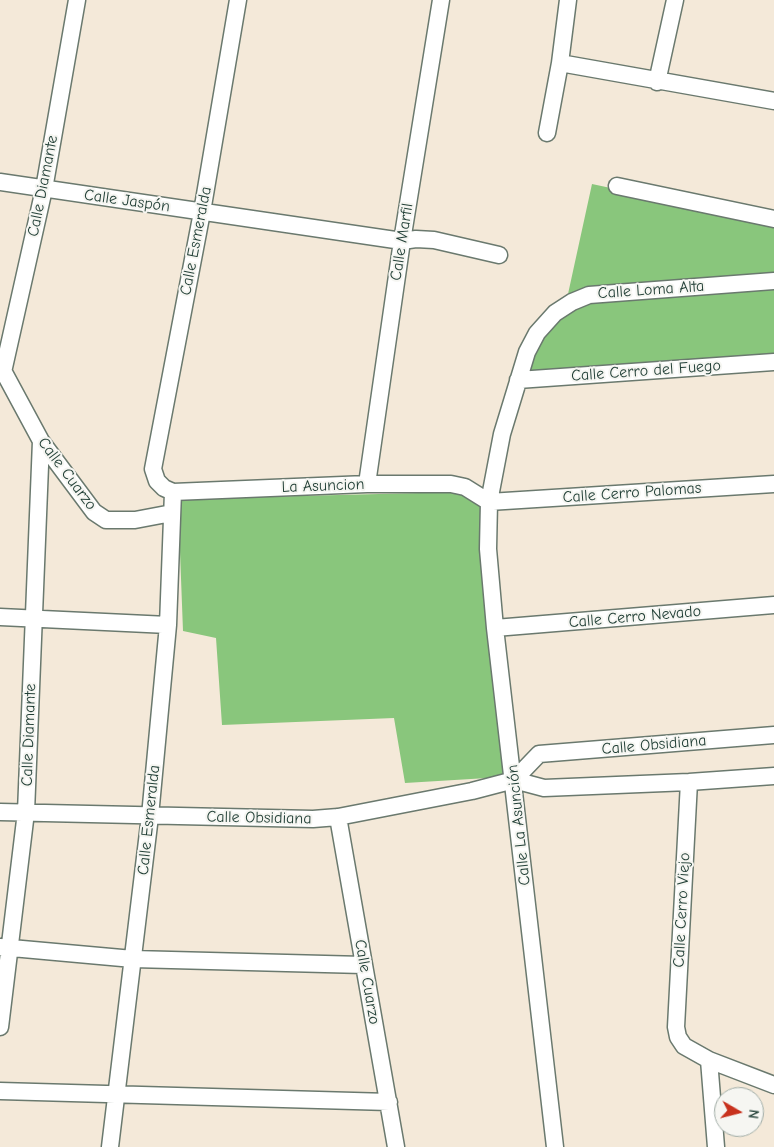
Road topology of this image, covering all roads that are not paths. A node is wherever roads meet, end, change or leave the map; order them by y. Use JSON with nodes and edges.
{"nodes":[{"id":1,"x":77,"y":0,"type":"edge"},
{"id":2,"x":238,"y":0,"type":"edge"},
{"id":3,"x":441,"y":0,"type":"edge"},
{"id":4,"x":568,"y":0,"type":"edge"},
{"id":5,"x":675,"y":0,"type":"edge"},
{"id":6,"x":560,"y":64,"type":"junction"},
{"id":7,"x":657,"y":82,"type":"junction"},
{"id":8,"x":774,"y":101,"type":"edge"},
{"id":9,"x":547,"y":133,"type":"dead end"},
{"id":10,"x":0,"y":182,"type":"edge"},
{"id":11,"x":617,"y":186,"type":"dead end"},
{"id":12,"x":44,"y":189,"type":"junction"},
{"id":13,"x":202,"y":212,"type":"junction"},
{"id":14,"x":774,"y":218,"type":"edge"},
{"id":15,"x":402,"y":241,"type":"junction"},
{"id":16,"x":500,"y":255,"type":"dead end"},
{"id":17,"x":774,"y":280,"type":"edge"},
{"id":18,"x":774,"y":362,"type":"edge"},
{"id":19,"x":2,"y":368,"type":"edge"},
{"id":20,"x":518,"y":380,"type":"junction"},
{"id":21,"x":41,"y":441,"type":"junction"},
{"id":22,"x":366,"y":484,"type":"junction"},
{"id":23,"x":774,"y":484,"type":"edge"},
{"id":24,"x":172,"y":492,"type":"junction"},
{"id":25,"x":489,"y":502,"type":"junction"},
{"id":26,"x":172,"y":512,"type":"junction"},
{"id":27,"x":774,"y":606,"type":"edge"},
{"id":28,"x":0,"y":618,"type":"edge"},
{"id":29,"x":34,"y":618,"type":"junction"},
{"id":30,"x":168,"y":625,"type":"junction"},
{"id":31,"x":495,"y":628,"type":"junction"},
{"id":32,"x":774,"y":735,"type":"edge"},
{"id":33,"x":774,"y":776,"type":"edge"},
{"id":34,"x":514,"y":780,"type":"junction"},
{"id":35,"x":689,"y":782,"type":"junction"},
{"id":36,"x":0,"y":812,"type":"edge"},
{"id":37,"x":26,"y":812,"type":"junction"},
{"id":38,"x":150,"y":816,"type":"junction"},
{"id":39,"x":338,"y":817,"type":"junction"},
{"id":40,"x":5,"y":948,"type":"edge"},
{"id":41,"x":133,"y":959,"type":"junction"},
{"id":42,"x":363,"y":965,"type":"junction"},
{"id":43,"x":0,"y":1028,"type":"edge"},
{"id":44,"x":709,"y":1060,"type":"junction"},
{"id":45,"x":774,"y":1085,"type":"edge"},
{"id":46,"x":0,"y":1091,"type":"edge"},
{"id":47,"x":117,"y":1095,"type":"junction"},
{"id":48,"x":389,"y":1102,"type":"junction"},
{"id":49,"x":110,"y":1147,"type":"edge"},
{"id":50,"x":396,"y":1147,"type":"edge"},
{"id":51,"x":555,"y":1147,"type":"edge"},
{"id":52,"x":716,"y":1147,"type":"edge"}],
"edges":[{"from":1,"to":12,"type":"street","name":"Calle Diamante"},
{"from":2,"to":13,"type":"street","name":"Calle Esmeralda"},
{"from":3,"to":15,"type":"street","name":"Calle Marfil"},
{"from":4,"to":6,"type":"street"},
{"from":5,"to":7,"type":"street"},
{"from":6,"to":7,"type":"street"},
{"from":6,"to":9,"type":"street"},
{"from":7,"to":8,"type":"street"},
{"from":10,"to":12,"type":"street","name":"Calle Jaspón"},
{"from":11,"to":14,"type":"street"},
{"from":12,"to":13,"type":"street","name":"Calle Jaspón"},
{"from":12,"to":19,"type":"street","name":"Calle Diamante"},
{"from":13,"to":15,"type":"street","name":"Calle Jaspón"},
{"from":13,"to":24,"type":"street","name":"Calle Esmeralda"},
{"from":15,"to":16,"type":"street","name":"Calle Jaspón"},
{"from":15,"to":22,"type":"street","name":"Calle Marfil"},
{"from":17,"to":20,"type":"street","name":"Calle Loma Alta"},
{"from":18,"to":20,"type":"street","name":"Calle Cerro del Fuego"},
{"from":19,"to":21,"type":"street","name":"Calle Cuarzo"},
{"from":20,"to":25,"type":"street","name":"Calle Loma Alta"},
{"from":21,"to":26,"type":"street","name":"Calle Cuarzo"},
{"from":21,"to":29,"type":"street","name":"Calle Diamante"},
{"from":22,"to":24,"type":"street","name":"La Asuncion"},
{"from":22,"to":25,"type":"street","name":"La Asuncion"},
{"from":23,"to":25,"type":"street","name":"Calle Cerro Palomas"},
{"from":24,"to":26,"type":"street","name":"Calle Esmeralda"},
{"from":25,"to":31,"type":"street","name":"Calle La Asunción"},
{"from":26,"to":30,"type":"street","name":"Calle Esmeralda"},
{"from":27,"to":31,"type":"street","name":"Calle Cerro Nevado"},
{"from":28,"to":29,"type":"street"},
{"from":29,"to":30,"type":"street"},
{"from":29,"to":37,"type":"street","name":"Calle Diamante"},
{"from":30,"to":38,"type":"street","name":"Calle Esmeralda"},
{"from":31,"to":34,"type":"street","name":"Calle La Asunción"},
{"from":32,"to":34,"type":"street","name":"Calle Obsidiana"},
{"from":33,"to":35,"type":"street","name":"Calle Obsidiana"},
{"from":34,"to":35,"type":"street","name":"Calle Obsidiana"},
{"from":34,"to":39,"type":"street","name":"Calle Obsidiana"},
{"from":34,"to":51,"type":"street","name":"Calle La Asunción"},
{"from":35,"to":44,"type":"street","name":"Calle Cerro Viejo"},
{"from":36,"to":37,"type":"street","name":"Calle Obsidiana"},
{"from":37,"to":38,"type":"street","name":"Calle Obsidiana"},
{"from":37,"to":40,"type":"street","name":"Calle Diamante"},
{"from":38,"to":39,"type":"street","name":"Calle Obsidiana"},
{"from":38,"to":41,"type":"street","name":"Calle Esmeralda"},
{"from":39,"to":42,"type":"street","name":"Calle Cuarzo"},
{"from":40,"to":41,"type":"street"},
{"from":40,"to":43,"type":"street","name":"Calle Diamante"},
{"from":41,"to":42,"type":"street"},
{"from":41,"to":47,"type":"street","name":"Calle Esmeralda"},
{"from":42,"to":48,"type":"street","name":"Calle Cuarzo"},
{"from":44,"to":45,"type":"street"},
{"from":44,"to":52,"type":"street"},
{"from":46,"to":47,"type":"street"},
{"from":47,"to":48,"type":"street"},
{"from":47,"to":49,"type":"street","name":"Calle Esmeralda"},
{"from":48,"to":50,"type":"street","name":"Calle Cuarzo"}]}
